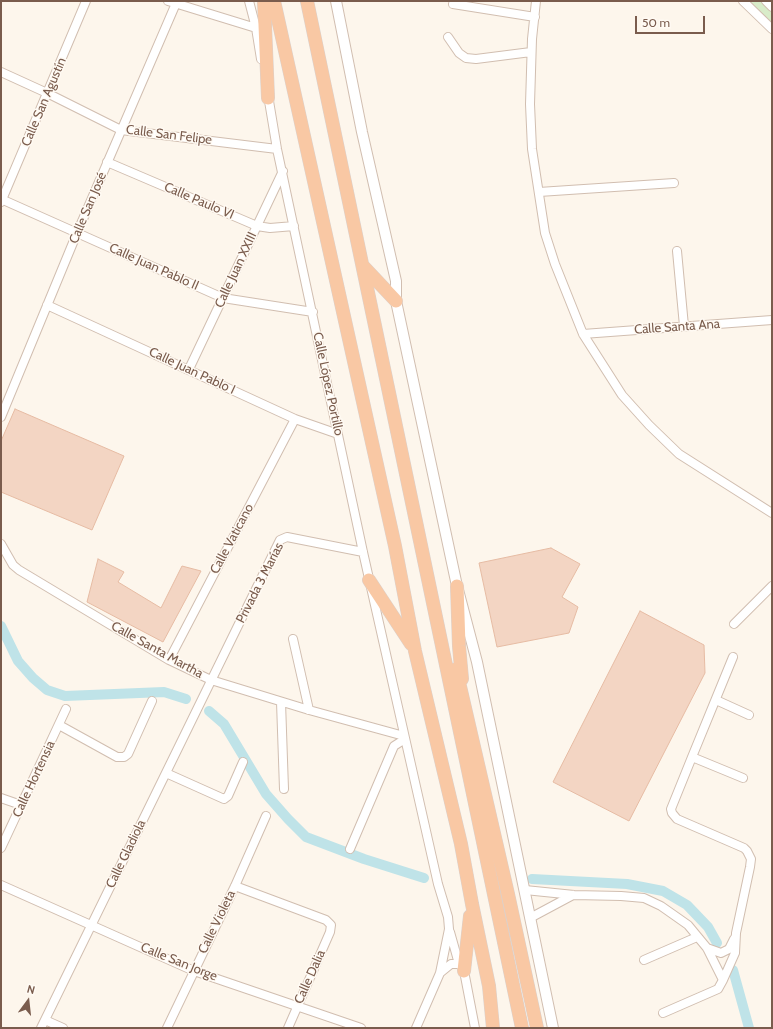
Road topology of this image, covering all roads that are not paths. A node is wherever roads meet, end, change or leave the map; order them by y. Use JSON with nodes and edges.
{"nodes":[{"id":1,"x":86,"y":1,"type":"edge"},
{"id":2,"x":249,"y":1,"type":"edge"},
{"id":3,"x":264,"y":1,"type":"edge"},
{"id":4,"x":274,"y":1,"type":"edge"},
{"id":5,"x":307,"y":1,"type":"edge"},
{"id":6,"x":336,"y":1,"type":"edge"},
{"id":7,"x":536,"y":1,"type":"edge"},
{"id":8,"x":743,"y":1,"type":"edge"},
{"id":9,"x":766,"y":1,"type":"edge"},
{"id":10,"x":174,"y":2,"type":"edge"},
{"id":11,"x":453,"y":4,"type":"dead end"},
{"id":12,"x":772,"y":7,"type":"edge"},
{"id":13,"x":535,"y":17,"type":"junction"},
{"id":14,"x":256,"y":28,"type":"junction"},
{"id":15,"x":772,"y":29,"type":"edge"},
{"id":16,"x":448,"y":37,"type":"dead end"},
{"id":17,"x":531,"y":52,"type":"junction"},
{"id":18,"x":1,"y":72,"type":"edge"},
{"id":19,"x":47,"y":93,"type":"junction"},
{"id":20,"x":268,"y":98,"type":"junction"},
{"id":21,"x":121,"y":130,"type":"junction"},
{"id":22,"x":277,"y":149,"type":"junction"},
{"id":23,"x":107,"y":162,"type":"junction"},
{"id":24,"x":283,"y":171,"type":"junction"},
{"id":25,"x":674,"y":183,"type":"dead end"},
{"id":26,"x":539,"y":192,"type":"junction"},
{"id":27,"x":1,"y":200,"type":"edge"},
{"id":28,"x":257,"y":226,"type":"junction"},
{"id":29,"x":294,"y":226,"type":"junction"},
{"id":30,"x":77,"y":233,"type":"junction"},
{"id":31,"x":676,"y":251,"type":"dead end"},
{"id":32,"x":363,"y":265,"type":"junction"},
{"id":33,"x":223,"y":298,"type":"junction"},
{"id":34,"x":396,"y":301,"type":"junction"},
{"id":35,"x":47,"y":305,"type":"junction"},
{"id":36,"x":313,"y":312,"type":"junction"},
{"id":37,"x":772,"y":320,"type":"edge"},
{"id":38,"x":684,"y":326,"type":"junction"},
{"id":39,"x":583,"y":334,"type":"junction"},
{"id":40,"x":189,"y":370,"type":"junction"},
{"id":41,"x":1,"y":417,"type":"edge"},
{"id":42,"x":295,"y":419,"type":"junction"},
{"id":43,"x":338,"y":434,"type":"junction"},
{"id":44,"x":772,"y":513,"type":"edge"},
{"id":45,"x":1,"y":544,"type":"edge"},
{"id":46,"x":363,"y":552,"type":"junction"},
{"id":47,"x":423,"y":558,"type":"junction"},
{"id":48,"x":369,"y":580,"type":"junction"},
{"id":49,"x":457,"y":586,"type":"junction"},
{"id":50,"x":772,"y":586,"type":"edge"},
{"id":51,"x":734,"y":624,"type":"dead end"},
{"id":52,"x":293,"y":639,"type":"dead end"},
{"id":53,"x":415,"y":650,"type":"junction"},
{"id":54,"x":733,"y":657,"type":"dead end"},
{"id":55,"x":168,"y":660,"type":"junction"},
{"id":56,"x":211,"y":680,"type":"junction"},
{"id":57,"x":716,"y":700,"type":"junction"},
{"id":58,"x":152,"y":701,"type":"dead end"},
{"id":59,"x":281,"y":702,"type":"junction"},
{"id":60,"x":464,"y":702,"type":"junction"},
{"id":61,"x":66,"y":709,"type":"dead end"},
{"id":62,"x":309,"y":710,"type":"junction"},
{"id":63,"x":749,"y":715,"type":"dead end"},
{"id":64,"x":59,"y":725,"type":"junction"},
{"id":65,"x":404,"y":738,"type":"junction"},
{"id":66,"x":692,"y":757,"type":"junction"},
{"id":67,"x":243,"y":762,"type":"dead end"},
{"id":68,"x":166,"y":772,"type":"junction"},
{"id":69,"x":744,"y":778,"type":"dead end"},
{"id":70,"x":284,"y":789,"type":"dead end"},
{"id":71,"x":1,"y":798,"type":"edge"},
{"id":72,"x":21,"y":805,"type":"junction"},
{"id":73,"x":266,"y":816,"type":"dead end"},
{"id":74,"x":1,"y":848,"type":"edge"},
{"id":75,"x":350,"y":849,"type":"dead end"},
{"id":76,"x":1,"y":885,"type":"edge"},
{"id":77,"x":235,"y":886,"type":"junction"},
{"id":78,"x":525,"y":890,"type":"junction"},
{"id":79,"x":574,"y":895,"type":"junction"},
{"id":80,"x":472,"y":904,"type":"junction"},
{"id":81,"x":530,"y":918,"type":"junction"},
{"id":82,"x":91,"y":925,"type":"junction"},
{"id":83,"x":449,"y":929,"type":"junction"},
{"id":84,"x":736,"y":934,"type":"junction"},
{"id":85,"x":698,"y":937,"type":"junction"},
{"id":86,"x":707,"y":948,"type":"junction"},
{"id":87,"x":644,"y":960,"type":"dead end"},
{"id":88,"x":461,"y":968,"type":"junction"},
{"id":89,"x":194,"y":971,"type":"junction"},
{"id":90,"x":440,"y":973,"type":"junction"},
{"id":91,"x":723,"y":980,"type":"junction"},
{"id":92,"x":297,"y":1006,"type":"junction"},
{"id":93,"x":663,"y":1013,"type":"dead end"},
{"id":94,"x":45,"y":1020,"type":"junction"},
{"id":95,"x":41,"y":1028,"type":"edge"},
{"id":96,"x":63,"y":1028,"type":"edge"},
{"id":97,"x":167,"y":1028,"type":"edge"},
{"id":98,"x":288,"y":1028,"type":"edge"},
{"id":99,"x":361,"y":1028,"type":"edge"},
{"id":100,"x":416,"y":1028,"type":"edge"},
{"id":101,"x":475,"y":1028,"type":"edge"},
{"id":102,"x":493,"y":1028,"type":"edge"},
{"id":103,"x":522,"y":1028,"type":"edge"},
{"id":104,"x":537,"y":1028,"type":"edge"},
{"id":105,"x":553,"y":1028,"type":"edge"}],
"edges":[{"from":1,"to":19,"type":"street","name":"Calle San Agustín"},
{"from":2,"to":14,"type":"street","name":"Calle López Portillo"},
{"from":3,"to":20,"type":"highway"},
{"from":4,"to":53,"type":"highway"},
{"from":5,"to":32,"type":"highway"},
{"from":6,"to":34,"type":"street"},
{"from":7,"to":13,"type":"street"},
{"from":8,"to":15,"type":"street"},
{"from":9,"to":12,"type":"street"},
{"from":10,"to":14,"type":"street"},
{"from":10,"to":21,"type":"street","name":"Calle San José"},
{"from":11,"to":13,"type":"street"},
{"from":13,"to":17,"type":"street"},
{"from":14,"to":20,"type":"street","name":"Calle López Portillo"},
{"from":16,"to":17,"type":"street"},
{"from":17,"to":26,"type":"street"},
{"from":18,"to":19,"type":"street","name":"Calle San Felipe"},
{"from":19,"to":21,"type":"street","name":"Calle San Felipe"},
{"from":19,"to":27,"type":"street","name":"Calle San Agustín"},
{"from":20,"to":22,"type":"street","name":"Calle López Portillo"},
{"from":21,"to":22,"type":"street","name":"Calle San Felipe"},
{"from":21,"to":23,"type":"street","name":"Calle San José"},
{"from":22,"to":24,"type":"street","name":"Calle López Portillo"},
{"from":23,"to":28,"type":"street","name":"Calle Paulo VI"},
{"from":23,"to":30,"type":"street","name":"Calle San José"},
{"from":24,"to":28,"type":"street","name":"Calle Juan XXIII"},
{"from":24,"to":29,"type":"street","name":"Calle López Portillo"},
{"from":25,"to":26,"type":"street"},
{"from":26,"to":39,"type":"street"},
{"from":27,"to":30,"type":"street","name":"Calle Juan Pablo II"},
{"from":28,"to":29,"type":"street","name":"Calle Paulo VI"},
{"from":28,"to":33,"type":"street","name":"Calle Juan XXIII"},
{"from":29,"to":36,"type":"street","name":"Calle López Portillo"},
{"from":30,"to":33,"type":"street","name":"Calle Juan Pablo II"},
{"from":30,"to":35,"type":"street","name":"Calle San José"},
{"from":31,"to":38,"type":"street"},
{"from":32,"to":34,"type":"highway"},
{"from":32,"to":47,"type":"highway"},
{"from":33,"to":36,"type":"street","name":"Calle Juan Pablo II"},
{"from":33,"to":40,"type":"street","name":"Calle Juan XXIII"},
{"from":34,"to":49,"type":"street"},
{"from":35,"to":40,"type":"street","name":"Calle Juan Pablo I"},
{"from":35,"to":41,"type":"street","name":"Calle San José"},
{"from":36,"to":43,"type":"street","name":"Calle López Portillo"},
{"from":37,"to":38,"type":"street","name":"Calle Santa Ana"},
{"from":38,"to":39,"type":"street","name":"Calle Santa Ana"},
{"from":39,"to":44,"type":"street"},
{"from":40,"to":42,"type":"street","name":"Calle Juan Pablo I"},
{"from":42,"to":43,"type":"street","name":"Calle Juan Pablo I"},
{"from":42,"to":55,"type":"street","name":"Calle Vaticano"},
{"from":43,"to":46,"type":"street","name":"Calle López Portillo"},
{"from":45,"to":55,"type":"street","name":"Calle Santa Martha"},
{"from":46,"to":48,"type":"street","name":"Calle López Portillo"},
{"from":46,"to":56,"type":"street","name":"Privada 3 Marías"},
{"from":47,"to":60,"type":"highway"},
{"from":47,"to":103,"type":"highway"},
{"from":48,"to":53,"type":"highway"},
{"from":48,"to":65,"type":"street","name":"Calle López Portillo"},
{"from":49,"to":60,"type":"highway"},
{"from":49,"to":78,"type":"street"},
{"from":50,"to":51,"type":"street"},
{"from":52,"to":62,"type":"street"},
{"from":53,"to":80,"type":"highway"},
{"from":54,"to":57,"type":"street"},
{"from":55,"to":56,"type":"street","name":"Calle Santa Martha"},
{"from":56,"to":59,"type":"street","name":"Calle Santa Martha"},
{"from":56,"to":68,"type":"street","name":"Calle Gladiola"},
{"from":57,"to":63,"type":"street"},
{"from":57,"to":66,"type":"street"},
{"from":58,"to":64,"type":"street"},
{"from":59,"to":62,"type":"street","name":"Calle Santa Martha"},
{"from":59,"to":70,"type":"street"},
{"from":60,"to":104,"type":"highway"},
{"from":61,"to":64,"type":"street","name":"Calle Hortensia"},
{"from":62,"to":65,"type":"street","name":"Calle Santa Martha"},
{"from":64,"to":72,"type":"street","name":"Calle Hortensia"},
{"from":65,"to":75,"type":"street"},
{"from":65,"to":83,"type":"street","name":"Calle López Portillo"},
{"from":66,"to":69,"type":"street"},
{"from":66,"to":84,"type":"street"},
{"from":67,"to":68,"type":"street"},
{"from":68,"to":82,"type":"street","name":"Calle Gladiola"},
{"from":71,"to":72,"type":"street"},
{"from":72,"to":74,"type":"street","name":"Calle Hortensia"},
{"from":73,"to":77,"type":"street","name":"Calle Violeta"},
{"from":76,"to":82,"type":"street","name":"Calle San Jorge"},
{"from":77,"to":89,"type":"street","name":"Calle Violeta"},
{"from":77,"to":92,"type":"street","name":"Calle Dalia"},
{"from":78,"to":79,"type":"street"},
{"from":78,"to":81,"type":"street"},
{"from":79,"to":81,"type":"street"},
{"from":79,"to":85,"type":"street"},
{"from":80,"to":88,"type":"highway"},
{"from":80,"to":102,"type":"highway"},
{"from":81,"to":105,"type":"street"},
{"from":82,"to":89,"type":"street","name":"Calle San Jorge"},
{"from":82,"to":94,"type":"street","name":"Calle Gladiola"},
{"from":83,"to":88,"type":"street"},
{"from":83,"to":90,"type":"street"},
{"from":84,"to":86,"type":"street"},
{"from":84,"to":91,"type":"street"},
{"from":85,"to":86,"type":"street"},
{"from":85,"to":87,"type":"street"},
{"from":86,"to":91,"type":"street"},
{"from":88,"to":90,"type":"street"},
{"from":88,"to":101,"type":"street"},
{"from":89,"to":92,"type":"street","name":"Calle San Jorge"},
{"from":89,"to":97,"type":"street","name":"Calle Violeta"},
{"from":90,"to":100,"type":"street"},
{"from":91,"to":93,"type":"street"},
{"from":92,"to":98,"type":"street","name":"Calle Dalia"},
{"from":92,"to":99,"type":"street","name":"Calle San Jorge"},
{"from":94,"to":95,"type":"street","name":"Calle Gladiola"},
{"from":94,"to":96,"type":"street"}]}
